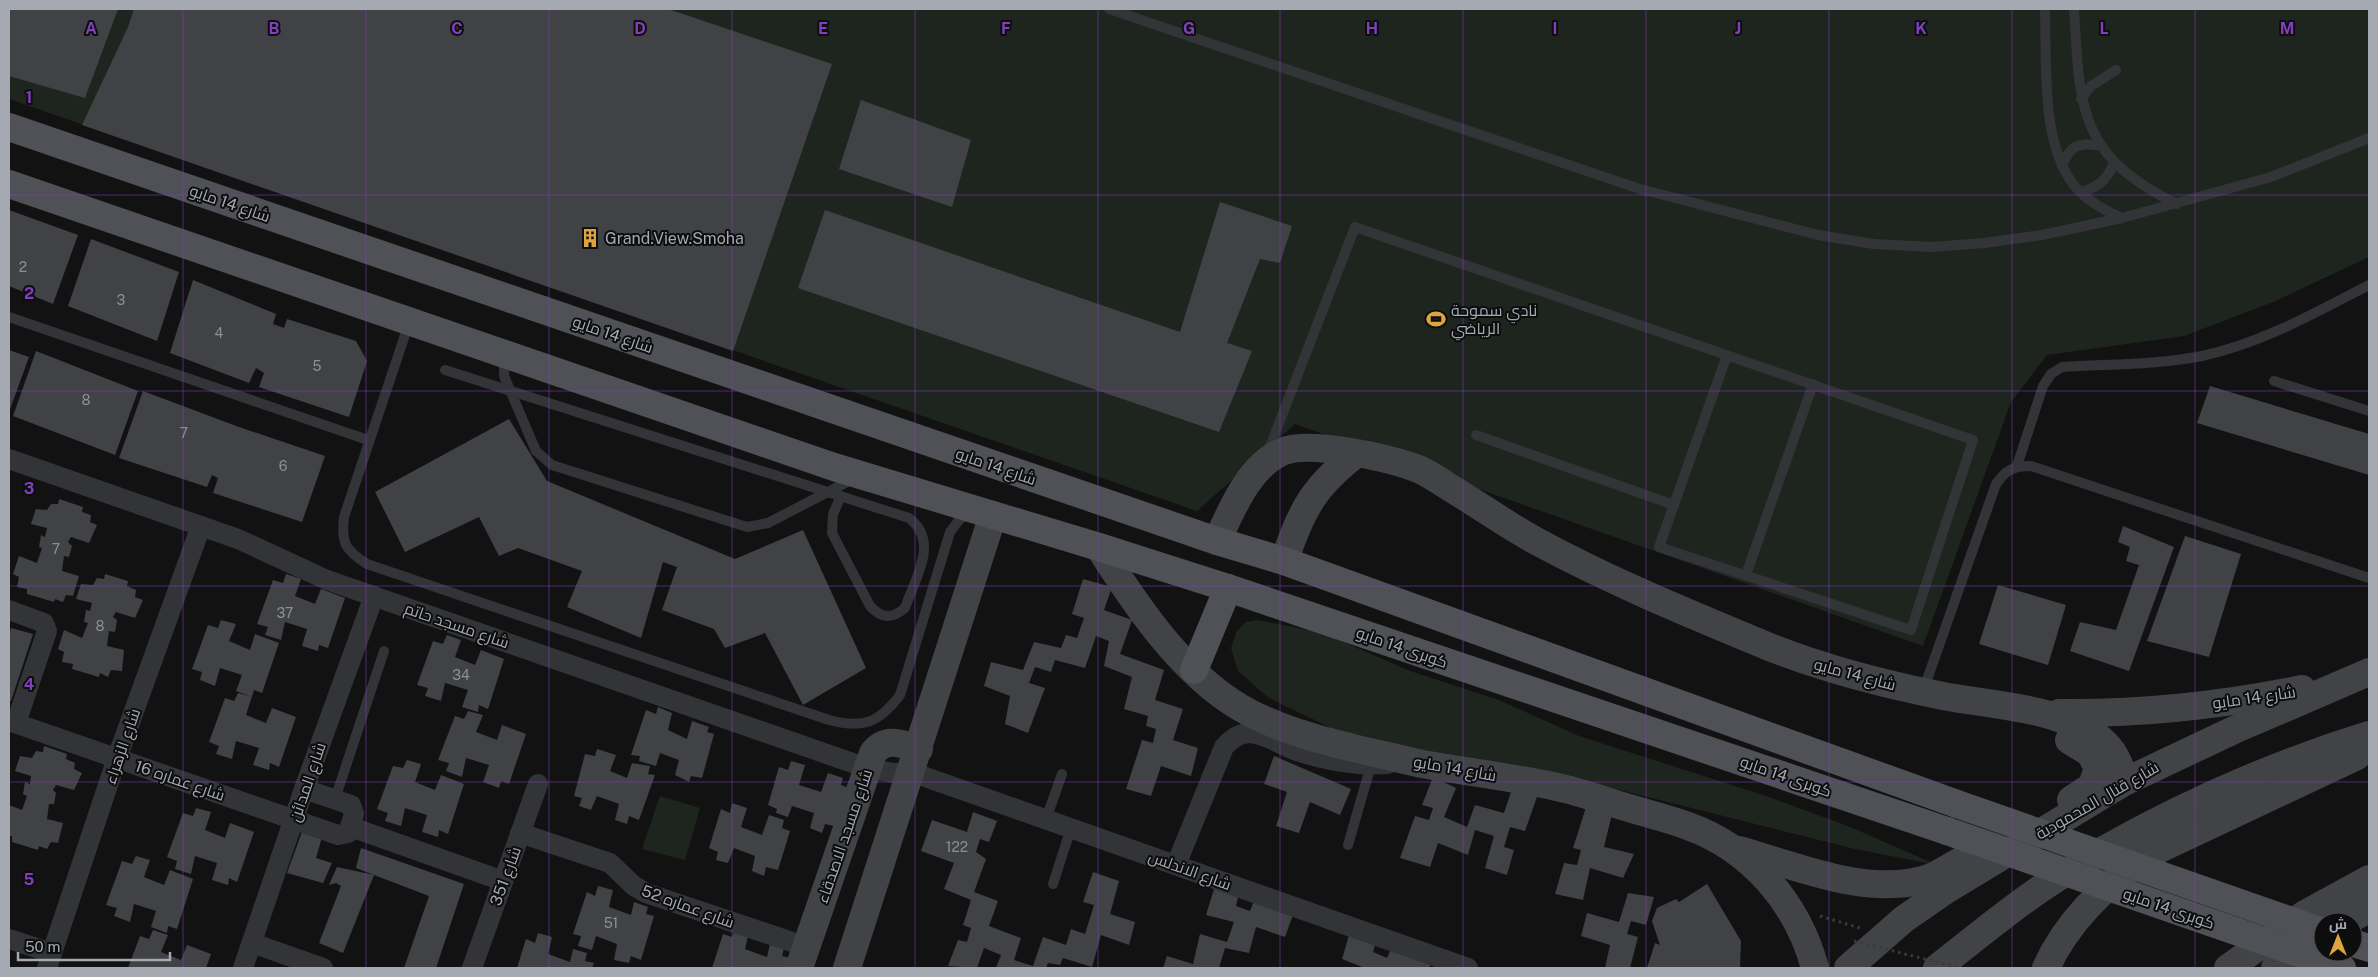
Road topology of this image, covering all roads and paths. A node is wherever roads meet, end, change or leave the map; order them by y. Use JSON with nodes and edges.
{"nodes":[{"id":1,"x":1109,"y":9,"type":"edge"},
{"id":2,"x":2045,"y":9,"type":"edge"},
{"id":3,"x":2074,"y":9,"type":"edge"},
{"id":4,"x":2116,"y":70,"type":"dead end"},
{"id":5,"x":2081,"y":99,"type":"junction"},
{"id":6,"x":9,"y":127,"type":"edge"},
{"id":7,"x":2369,"y":138,"type":"edge"},
{"id":8,"x":2101,"y":146,"type":"junction"},
{"id":9,"x":2114,"y":163,"type":"junction"},
{"id":10,"x":2062,"y":166,"type":"junction"},
{"id":11,"x":9,"y":184,"type":"edge"},
{"id":12,"x":2080,"y":192,"type":"junction"},
{"id":13,"x":2177,"y":204,"type":"junction"},
{"id":14,"x":2122,"y":218,"type":"junction"},
{"id":15,"x":2369,"y":285,"type":"edge"},
{"id":16,"x":9,"y":317,"type":"edge"},
{"id":17,"x":409,"y":322,"type":"junction"},
{"id":18,"x":504,"y":355,"type":"junction"},
{"id":19,"x":1727,"y":355,"type":"junction"},
{"id":20,"x":445,"y":370,"type":"dead end"},
{"id":21,"x":2274,"y":381,"type":"dead end"},
{"id":22,"x":1813,"y":384,"type":"junction"},
{"id":23,"x":511,"y":391,"type":"junction"},
{"id":24,"x":2369,"y":411,"type":"edge"},
{"id":25,"x":1476,"y":435,"type":"dead end"},
{"id":26,"x":368,"y":440,"type":"junction"},
{"id":27,"x":1356,"y":454,"type":"junction"},
{"id":28,"x":1263,"y":464,"type":"junction"},
{"id":29,"x":10,"y":465,"type":"edge"},
{"id":30,"x":2017,"y":466,"type":"junction"},
{"id":31,"x":860,"y":475,"type":"junction"},
{"id":32,"x":827,"y":492,"type":"junction"},
{"id":33,"x":841,"y":496,"type":"junction"},
{"id":34,"x":1674,"y":505,"type":"junction"},
{"id":35,"x":983,"y":512,"type":"junction"},
{"id":36,"x":201,"y":526,"type":"junction"},
{"id":37,"x":1217,"y":542,"type":"junction"},
{"id":38,"x":1099,"y":546,"type":"junction"},
{"id":39,"x":1284,"y":561,"type":"junction"},
{"id":40,"x":1746,"y":575,"type":"junction"},
{"id":41,"x":2369,"y":578,"type":"edge"},
{"id":42,"x":1228,"y":588,"type":"junction"},
{"id":43,"x":374,"y":596,"type":"junction"},
{"id":44,"x":9,"y":610,"type":"edge"},
{"id":45,"x":384,"y":651,"type":"dead end"},
{"id":46,"x":1194,"y":670,"type":"junction"},
{"id":47,"x":2359,"y":676,"type":"edge"},
{"id":48,"x":1923,"y":692,"type":"junction"},
{"id":49,"x":1969,"y":700,"type":"junction"},
{"id":50,"x":2040,"y":713,"type":"junction"},
{"id":51,"x":12,"y":722,"type":"edge"},
{"id":52,"x":2369,"y":734,"type":"edge"},
{"id":53,"x":2369,"y":750,"type":"edge"},
{"id":54,"x":117,"y":758,"type":"junction"},
{"id":55,"x":915,"y":760,"type":"junction"},
{"id":56,"x":1421,"y":763,"type":"junction"},
{"id":57,"x":1371,"y":765,"type":"junction"},
{"id":58,"x":867,"y":768,"type":"junction"},
{"id":59,"x":1062,"y":774,"type":"dead end"},
{"id":60,"x":2124,"y":782,"type":"junction"},
{"id":61,"x":538,"y":784,"type":"dead end"},
{"id":62,"x":304,"y":789,"type":"junction"},
{"id":63,"x":335,"y":799,"type":"junction"},
{"id":64,"x":1046,"y":819,"type":"junction"},
{"id":65,"x":294,"y":820,"type":"junction"},
{"id":66,"x":351,"y":827,"type":"junction"},
{"id":67,"x":1072,"y":828,"type":"junction"},
{"id":68,"x":520,"y":833,"type":"junction"},
{"id":69,"x":1348,"y":845,"type":"dead end"},
{"id":70,"x":1730,"y":847,"type":"junction"},
{"id":71,"x":1176,"y":864,"type":"junction"},
{"id":72,"x":2369,"y":879,"type":"edge"},
{"id":73,"x":503,"y":881,"type":"junction"},
{"id":74,"x":1052,"y":884,"type":"dead end"},
{"id":75,"x":1788,"y":906,"type":"junction"},
{"id":76,"x":2313,"y":929,"type":"edge"},
{"id":77,"x":1884,"y":935,"type":"junction"},
{"id":78,"x":9,"y":938,"type":"edge"},
{"id":79,"x":2313,"y":940,"type":"edge"},
{"id":80,"x":1854,"y":941,"type":"dead end"},
{"id":81,"x":252,"y":943,"type":"junction"},
{"id":82,"x":803,"y":958,"type":"edge"},
{"id":83,"x":49,"y":961,"type":"edge"},
{"id":84,"x":243,"y":968,"type":"edge"},
{"id":85,"x":323,"y":968,"type":"edge"},
{"id":86,"x":472,"y":968,"type":"edge"},
{"id":87,"x":847,"y":968,"type":"edge"},
{"id":88,"x":1468,"y":968,"type":"edge"},
{"id":89,"x":1815,"y":968,"type":"edge"},
{"id":90,"x":1848,"y":968,"type":"edge"},
{"id":91,"x":1937,"y":968,"type":"edge"},
{"id":92,"x":1960,"y":968,"type":"edge"},
{"id":93,"x":2046,"y":968,"type":"edge"},
{"id":94,"x":2228,"y":968,"type":"edge"},
{"id":95,"x":2274,"y":968,"type":"edge"},
{"id":96,"x":2342,"y":968,"type":"edge"}],
"edges":[{"from":1,"to":14,"type":"lane"},
{"from":2,"to":10,"type":"lane"},
{"from":3,"to":5,"type":"lane"},
{"from":4,"to":5,"type":"lane"},
{"from":5,"to":8,"type":"lane"},
{"from":6,"to":37,"type":"main road","name":"شارع 14 مايو"},
{"from":7,"to":13,"type":"lane"},
{"from":8,"to":9,"type":"lane"},
{"from":8,"to":10,"type":"lane"},
{"from":9,"to":12,"type":"lane"},
{"from":9,"to":13,"type":"lane"},
{"from":10,"to":12,"type":"lane"},
{"from":11,"to":17,"type":"main road"},
{"from":12,"to":14,"type":"lane"},
{"from":13,"to":14,"type":"lane"},
{"from":15,"to":30,"type":"lane"},
{"from":16,"to":26,"type":"lane"},
{"from":17,"to":18,"type":"main road"},
{"from":17,"to":26,"type":"lane"},
{"from":18,"to":23,"type":"lane"},
{"from":18,"to":31,"type":"main road"},
{"from":19,"to":22,"type":"lane"},
{"from":19,"to":28,"type":"lane"},
{"from":19,"to":34,"type":"lane"},
{"from":20,"to":23,"type":"lane"},
{"from":21,"to":24,"type":"lane"},
{"from":22,"to":40,"type":"lane"},
{"from":22,"to":40,"type":"lane"},
{"from":23,"to":32,"type":"lane"},
{"from":23,"to":32,"type":"lane"},
{"from":25,"to":34,"type":"lane"},
{"from":26,"to":35,"type":"lane"},
{"from":27,"to":28,"type":"main road","name":"شارع 14 مايو"},
{"from":27,"to":39,"type":"main road"},
{"from":27,"to":48,"type":"main road","name":"شارع 14 مايو"},
{"from":28,"to":37,"type":"main road","name":"شارع 14 مايو"},
{"from":29,"to":36,"type":"street","name":"شارع مسجد حاتم"},
{"from":30,"to":41,"type":"lane"},
{"from":30,"to":48,"type":"lane"},
{"from":31,"to":32,"type":"lane"},
{"from":31,"to":35,"type":"main road"},
{"from":32,"to":33,"type":"lane"},
{"from":33,"to":33,"type":"lane"},
{"from":34,"to":40,"type":"lane"},
{"from":35,"to":38,"type":"main road"},
{"from":35,"to":55,"type":"main road"},
{"from":36,"to":43,"type":"street","name":"شارع مسجد حاتم"},
{"from":36,"to":54,"type":"street","name":"شارع الزهراء"},
{"from":37,"to":39,"type":"main road","name":"شارع 14 مايو"},
{"from":38,"to":42,"type":"main road"},
{"from":38,"to":46,"type":"main road","name":"شارع 14 مايو"},
{"from":39,"to":76,"type":"main road","name":"كوبرى 14 مايو","bridge":true},
{"from":42,"to":46,"type":"main road"},
{"from":42,"to":96,"type":"main road","name":"كوبرى 14 مايو","bridge":true},
{"from":43,"to":58,"type":"street","name":"شارع مسجد حاتم"},
{"from":43,"to":62,"type":"street","name":"شارع المدائن"},
{"from":44,"to":51,"type":"street"},
{"from":45,"to":63,"type":"lane"},
{"from":46,"to":56,"type":"main road","name":"شارع 14 مايو"},
{"from":47,"to":50,"type":"main road","name":"شارع 14 مايو"},
{"from":47,"to":60,"type":"main road","name":"شارع قنال المحمودية"},
{"from":48,"to":49,"type":"main road","name":"شارع 14 مايو"},
{"from":49,"to":50,"type":"main road","name":"شارع 14 مايو"},
{"from":49,"to":70,"type":"main road"},
{"from":50,"to":60,"type":"main road","name":"شارع 14 مايو"},
{"from":51,"to":54,"type":"street","name":"شارع عماره 16"},
{"from":52,"to":91,"type":"main road"},
{"from":53,"to":93,"type":"main road"},
{"from":54,"to":65,"type":"street","name":"شارع عماره 16"},
{"from":54,"to":83,"type":"street","name":"شارع الزهراء"},
{"from":55,"to":58,"type":"main road","name":"شارع مسجد الاصدقاء"},
{"from":55,"to":64,"type":"street","name":"شارع الاندلس"},
{"from":55,"to":87,"type":"main road"},
{"from":56,"to":57,"type":"street"},
{"from":56,"to":70,"type":"main road","name":"شارع 14 مايو"},
{"from":57,"to":69,"type":"lane"},
{"from":57,"to":71,"type":"street"},
{"from":58,"to":82,"type":"main road","name":"شارع مسجد الاصدقاء"},
{"from":59,"to":64,"type":"lane"},
{"from":60,"to":77,"type":"main road","name":"شارع قنال المحمودية"},
{"from":61,"to":68,"type":"street","name":"شارع 351"},
{"from":62,"to":63,"type":"street"},
{"from":62,"to":65,"type":"street","name":"شارع المدائن"},
{"from":63,"to":66,"type":"street"},
{"from":64,"to":67,"type":"street","name":"شارع الاندلس"},
{"from":65,"to":66,"type":"street","name":"شارع عماره 16"},
{"from":65,"to":81,"type":"street","name":"شارع المدائن"},
{"from":66,"to":73,"type":"street"},
{"from":67,"to":71,"type":"street","name":"شارع الاندلس"},
{"from":67,"to":74,"type":"lane"},
{"from":68,"to":73,"type":"street","name":"شارع 351"},
{"from":68,"to":82,"type":"street","name":"شارع عماره 52"},
{"from":70,"to":75,"type":"main road","name":"شارع 14 مايو"},
{"from":71,"to":88,"type":"street","name":"شارع الاندلس"},
{"from":72,"to":94,"type":"main road"},
{"from":73,"to":86,"type":"street","name":"شارع 351"},
{"from":75,"to":77,"type":"path"},
{"from":75,"to":89,"type":"main road","name":"شارع 14 مايو"},
{"from":77,"to":90,"type":"main road","name":"شارع قنال المحمودية"},
{"from":78,"to":83,"type":"street"},
{"from":79,"to":95,"type":"main road"},
{"from":80,"to":92,"type":"path","bridge":true},
{"from":81,"to":84,"type":"street","name":"شارع المدائن"},
{"from":81,"to":85,"type":"street"}]}
